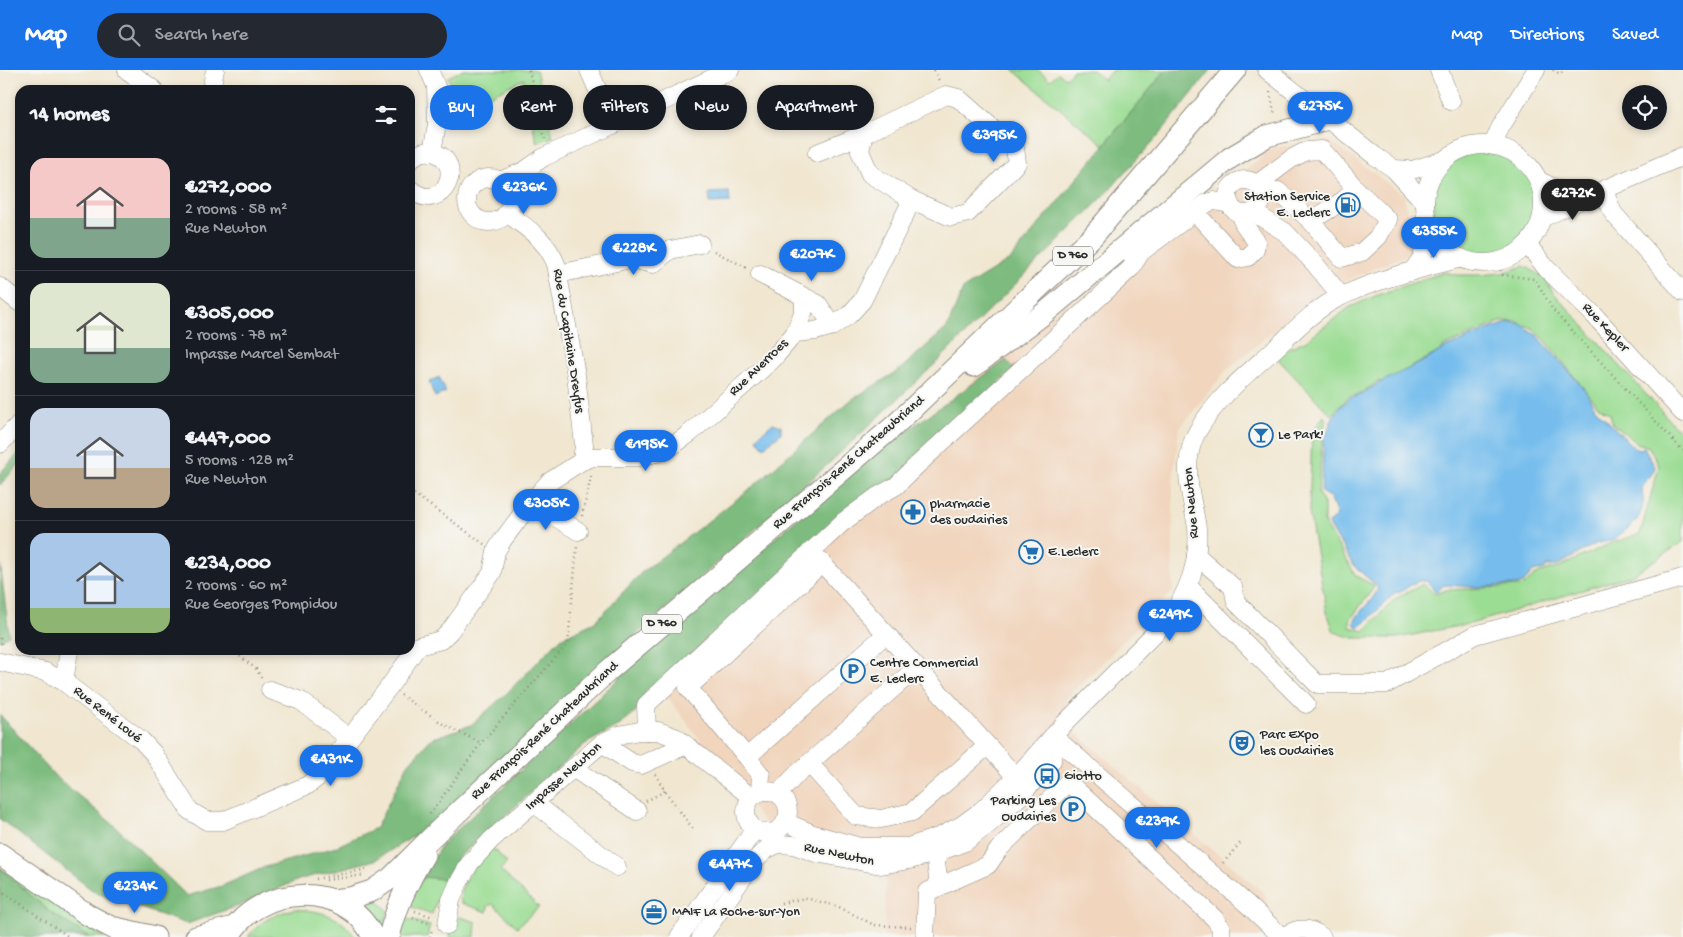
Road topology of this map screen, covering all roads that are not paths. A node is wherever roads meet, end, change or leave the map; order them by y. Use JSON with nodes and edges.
{"nodes":[{"id":1,"x":127,"y":70,"type":"edge"},
{"id":2,"x":215,"y":70,"type":"edge"},
{"id":3,"x":429,"y":70,"type":"edge"},
{"id":4,"x":588,"y":70,"type":"edge"},
{"id":5,"x":730,"y":70,"type":"edge"},
{"id":6,"x":1235,"y":70,"type":"edge"},
{"id":7,"x":1439,"y":70,"type":"edge"},
{"id":8,"x":1536,"y":70,"type":"edge"},
{"id":9,"x":1267,"y":78,"type":"edge"},
{"id":10,"x":147,"y":85,"type":"edge"},
{"id":11,"x":212,"y":85,"type":"edge"},
{"id":12,"x":595,"y":85,"type":"edge"},
{"id":13,"x":666,"y":101,"type":"edge"},
{"id":14,"x":1451,"y":101,"type":"dead end"},
{"id":15,"x":1327,"y":118,"type":"junction"},
{"id":16,"x":604,"y":130,"type":"edge"},
{"id":17,"x":864,"y":134,"type":"junction"},
{"id":18,"x":1493,"y":145,"type":"junction"},
{"id":19,"x":432,"y":152,"type":"junction"},
{"id":20,"x":816,"y":153,"type":"dead end"},
{"id":21,"x":415,"y":156,"type":"edge"},
{"id":22,"x":1683,"y":156,"type":"edge"},
{"id":23,"x":1230,"y":158,"type":"junction"},
{"id":24,"x":1444,"y":160,"type":"junction"},
{"id":25,"x":1394,"y":169,"type":"junction"},
{"id":26,"x":450,"y":171,"type":"junction"},
{"id":27,"x":478,"y":180,"type":"junction"},
{"id":28,"x":1539,"y":181,"type":"junction"},
{"id":29,"x":1238,"y":182,"type":"junction"},
{"id":30,"x":506,"y":188,"type":"junction"},
{"id":31,"x":1258,"y":188,"type":"junction"},
{"id":32,"x":1356,"y":190,"type":"junction"},
{"id":33,"x":1598,"y":193,"type":"junction"},
{"id":34,"x":415,"y":195,"type":"edge"},
{"id":35,"x":436,"y":195,"type":"junction"},
{"id":36,"x":912,"y":200,"type":"junction"},
{"id":37,"x":1425,"y":203,"type":"junction"},
{"id":38,"x":468,"y":206,"type":"junction"},
{"id":39,"x":1242,"y":210,"type":"junction"},
{"id":40,"x":1196,"y":212,"type":"junction"},
{"id":41,"x":507,"y":213,"type":"junction"},
{"id":42,"x":1542,"y":218,"type":"junction"},
{"id":43,"x":1311,"y":221,"type":"junction"},
{"id":44,"x":1432,"y":231,"type":"junction"},
{"id":45,"x":700,"y":244,"type":"road end"},
{"id":46,"x":1527,"y":244,"type":"junction"},
{"id":47,"x":1141,"y":252,"type":"junction"},
{"id":48,"x":1461,"y":258,"type":"junction"},
{"id":49,"x":1413,"y":270,"type":"junction"},
{"id":50,"x":558,"y":274,"type":"junction"},
{"id":51,"x":760,"y":274,"type":"road end"},
{"id":52,"x":0,"y":287,"type":"edge"},
{"id":53,"x":1683,"y":292,"type":"edge"},
{"id":54,"x":1341,"y":296,"type":"junction"},
{"id":55,"x":804,"y":297,"type":"junction"},
{"id":56,"x":15,"y":299,"type":"edge"},
{"id":57,"x":1046,"y":312,"type":"junction"},
{"id":58,"x":832,"y":326,"type":"junction"},
{"id":59,"x":795,"y":333,"type":"junction"},
{"id":60,"x":1683,"y":413,"type":"edge"},
{"id":61,"x":894,"y":426,"type":"junction"},
{"id":62,"x":15,"y":428,"type":"edge"},
{"id":63,"x":0,"y":444,"type":"edge"},
{"id":64,"x":588,"y":464,"type":"junction"},
{"id":65,"x":531,"y":502,"type":"junction"},
{"id":66,"x":578,"y":531,"type":"road end"},
{"id":67,"x":1196,"y":556,"type":"junction"},
{"id":68,"x":817,"y":557,"type":"junction"},
{"id":69,"x":1683,"y":578,"type":"edge"},
{"id":70,"x":1188,"y":586,"type":"junction"},
{"id":71,"x":886,"y":634,"type":"junction"},
{"id":72,"x":415,"y":643,"type":"edge"},
{"id":73,"x":68,"y":655,"type":"edge"},
{"id":74,"x":407,"y":655,"type":"edge"},
{"id":75,"x":0,"y":662,"type":"edge"},
{"id":76,"x":916,"y":668,"type":"junction"},
{"id":77,"x":64,"y":682,"type":"junction"},
{"id":78,"x":270,"y":690,"type":"road end"},
{"id":79,"x":1306,"y":704,"type":"dead end"},
{"id":80,"x":648,"y":731,"type":"junction"},
{"id":81,"x":1053,"y":736,"type":"junction"},
{"id":82,"x":349,"y":738,"type":"junction"},
{"id":83,"x":602,"y":743,"type":"junction"},
{"id":84,"x":686,"y":745,"type":"junction"},
{"id":85,"x":987,"y":746,"type":"junction"},
{"id":86,"x":748,"y":757,"type":"junction"},
{"id":87,"x":1052,"y":761,"type":"junction"},
{"id":88,"x":809,"y":763,"type":"junction"},
{"id":89,"x":573,"y":768,"type":"junction"},
{"id":90,"x":1016,"y":777,"type":"junction"},
{"id":91,"x":1068,"y":782,"type":"junction"},
{"id":92,"x":756,"y":794,"type":"junction"},
{"id":93,"x":778,"y":794,"type":"junction"},
{"id":94,"x":534,"y":802,"type":"junction"},
{"id":95,"x":642,"y":805,"type":"road end"},
{"id":96,"x":432,"y":826,"type":"junction"},
{"id":97,"x":755,"y":829,"type":"junction"},
{"id":98,"x":780,"y":832,"type":"junction"},
{"id":99,"x":938,"y":850,"type":"junction"},
{"id":100,"x":0,"y":854,"type":"edge"},
{"id":101,"x":617,"y":867,"type":"dead end"},
{"id":102,"x":939,"y":887,"type":"junction"},
{"id":103,"x":332,"y":900,"type":"junction"},
{"id":104,"x":440,"y":921,"type":"road end"},
{"id":105,"x":108,"y":926,"type":"junction"},
{"id":106,"x":232,"y":932,"type":"edge"},
{"id":107,"x":925,"y":932,"type":"edge"},
{"id":108,"x":130,"y":937,"type":"edge"},
{"id":109,"x":155,"y":937,"type":"edge"},
{"id":110,"x":196,"y":937,"type":"edge"},
{"id":111,"x":373,"y":937,"type":"edge"},
{"id":112,"x":389,"y":937,"type":"edge"},
{"id":113,"x":679,"y":937,"type":"edge"},
{"id":114,"x":702,"y":937,"type":"edge"},
{"id":115,"x":1221,"y":937,"type":"edge"},
{"id":116,"x":1283,"y":937,"type":"edge"},
{"id":117,"x":1322,"y":937,"type":"edge"}],
"edges":[{"from":1,"to":10,"type":"street"},
{"from":2,"to":11,"type":"street"},
{"from":3,"to":19,"type":"street"},
{"from":4,"to":12,"type":"street"},
{"from":5,"to":13,"type":"street"},
{"from":6,"to":61,"type":"main road","name":"Rue François-René Chateaubriand","number":"D 760"},
{"from":7,"to":14,"type":"street"},
{"from":8,"to":18,"type":"street"},
{"from":9,"to":15,"type":"street"},
{"from":15,"to":23,"type":"main road"},
{"from":15,"to":25,"type":"street"},
{"from":16,"to":30,"type":"street"},
{"from":17,"to":20,"type":"street"},
{"from":17,"to":36,"type":"street"},
{"from":17,"to":36,"type":"street"},
{"from":18,"to":24,"type":"street"},
{"from":18,"to":28,"type":"street"},
{"from":19,"to":21,"type":"street"},
{"from":19,"to":26,"type":"street"},
{"from":22,"to":33,"type":"street"},
{"from":23,"to":29,"type":"street"},
{"from":23,"to":57,"type":"main road"},
{"from":24,"to":25,"type":"street"},
{"from":24,"to":37,"type":"street"},
{"from":25,"to":37,"type":"street"},
{"from":26,"to":27,"type":"street"},
{"from":26,"to":35,"type":"street"},
{"from":27,"to":30,"type":"street"},
{"from":27,"to":38,"type":"street"},
{"from":28,"to":33,"type":"street"},
{"from":28,"to":42,"type":"street"},
{"from":29,"to":31,"type":"street"},
{"from":29,"to":39,"type":"street"},
{"from":30,"to":41,"type":"street"},
{"from":31,"to":32,"type":"street"},
{"from":31,"to":39,"type":"street"},
{"from":31,"to":43,"type":"street"},
{"from":32,"to":43,"type":"street"},
{"from":32,"to":43,"type":"street"},
{"from":33,"to":42,"type":"street"},
{"from":33,"to":53,"type":"street"},
{"from":34,"to":35,"type":"street"},
{"from":35,"to":38,"type":"street"},
{"from":36,"to":58,"type":"street","name":"Rue Averroes"},
{"from":37,"to":44,"type":"street"},
{"from":38,"to":41,"type":"street"},
{"from":39,"to":40,"type":"street"},
{"from":39,"to":40,"type":"street"},
{"from":39,"to":54,"type":"street"},
{"from":40,"to":47,"type":"street"},
{"from":41,"to":50,"type":"street","name":"Rue du Capitaine Dreyfus"},
{"from":42,"to":46,"type":"street"},
{"from":44,"to":48,"type":"street"},
{"from":44,"to":49,"type":"street"},
{"from":45,"to":50,"type":"street"},
{"from":46,"to":48,"type":"street"},
{"from":46,"to":60,"type":"street","name":"Rue Kepler"},
{"from":47,"to":57,"type":"street"},
{"from":47,"to":68,"type":"street"},
{"from":48,"to":49,"type":"street","name":"Rue Newton"},
{"from":49,"to":54,"type":"street","name":"Rue Newton"},
{"from":50,"to":64,"type":"street","name":"Rue du Capitaine Dreyfus"},
{"from":51,"to":55,"type":"street"},
{"from":52,"to":56,"type":"street"},
{"from":54,"to":67,"type":"street","name":"Rue Newton"},
{"from":55,"to":58,"type":"street"},
{"from":55,"to":59,"type":"street"},
{"from":57,"to":61,"type":"main road"},
{"from":58,"to":59,"type":"street","name":"Rue Averroes"},
{"from":59,"to":64,"type":"street","name":"Rue Averroes"},
{"from":61,"to":96,"type":"main road","name":"Rue François-René Chateaubriand","number":"D 760"},
{"from":62,"to":63,"type":"street"},
{"from":64,"to":65,"type":"street","name":"Rue René Loué"},
{"from":65,"to":66,"type":"street"},
{"from":65,"to":72,"type":"street","name":"Rue René Loué"},
{"from":67,"to":69,"type":"street"},
{"from":67,"to":70,"type":"street","name":"Rue Newton"},
{"from":68,"to":71,"type":"street"},
{"from":68,"to":80,"type":"street"},
{"from":68,"to":86,"type":"street"},
{"from":70,"to":79,"type":"street"},
{"from":70,"to":81,"type":"street","name":"Rue Newton"},
{"from":71,"to":76,"type":"street"},
{"from":71,"to":86,"type":"street"},
{"from":73,"to":77,"type":"street"},
{"from":74,"to":82,"type":"street","name":"Rue René Loué"},
{"from":75,"to":77,"type":"street","name":"Rue René Loué"},
{"from":76,"to":85,"type":"street"},
{"from":76,"to":88,"type":"street"},
{"from":77,"to":82,"type":"street","name":"Rue René Loué"},
{"from":78,"to":82,"type":"street"},
{"from":80,"to":83,"type":"street","name":"Impasse Newton"},
{"from":80,"to":84,"type":"street","name":"Impasse Newton"},
{"from":81,"to":87,"type":"street"},
{"from":81,"to":90,"type":"street","name":"Rue Newton"},
{"from":81,"to":116,"type":"street"},
{"from":83,"to":84,"type":"street"},
{"from":83,"to":89,"type":"street","name":"Impasse Newton"},
{"from":84,"to":92,"type":"street","name":"Impasse Newton"},
{"from":85,"to":88,"type":"street"},
{"from":85,"to":90,"type":"street"},
{"from":86,"to":92,"type":"street"},
{"from":87,"to":91,"type":"street"},
{"from":87,"to":99,"type":"street","name":"Rue Newton"},
{"from":88,"to":93,"type":"street"},
{"from":89,"to":94,"type":"street","name":"Impasse Newton"},
{"from":89,"to":95,"type":"street"},
{"from":90,"to":99,"type":"street","name":"Rue Newton"},
{"from":91,"to":102,"type":"street"},
{"from":91,"to":115,"type":"street"},
{"from":92,"to":93,"type":"street"},
{"from":92,"to":97,"type":"street"},
{"from":93,"to":98,"type":"street"},
{"from":94,"to":101,"type":"street"},
{"from":94,"to":104,"type":"street","name":"Impasse Newton"},
{"from":96,"to":103,"type":"main road","name":"Rue François-René Chateaubriand","number":"D 760"},
{"from":96,"to":112,"type":"main road","name":"Rue François-René Chateaubriand","number":"D 760"},
{"from":97,"to":98,"type":"street"},
{"from":97,"to":113,"type":"street"},
{"from":98,"to":99,"type":"street","name":"Rue Newton"},
{"from":98,"to":114,"type":"street"},
{"from":99,"to":102,"type":"street"},
{"from":100,"to":105,"type":"main road"},
{"from":102,"to":107,"type":"street"},
{"from":103,"to":106,"type":"main road"},
{"from":103,"to":111,"type":"main road"},
{"from":105,"to":108,"type":"main road"},
{"from":105,"to":109,"type":"main road"},
{"from":106,"to":110,"type":"main road"},
{"from":116,"to":117,"type":"street"}]}
